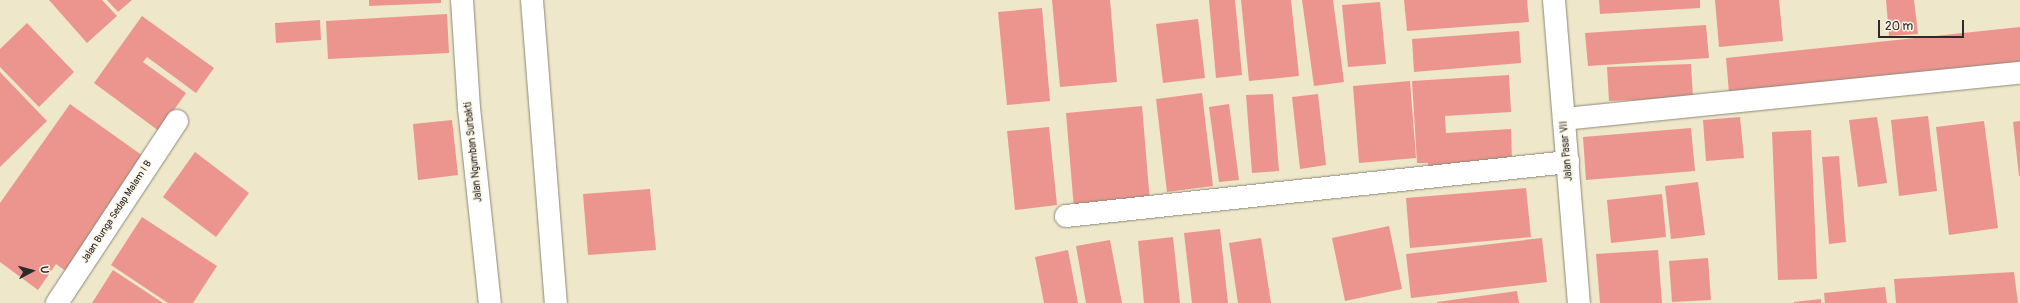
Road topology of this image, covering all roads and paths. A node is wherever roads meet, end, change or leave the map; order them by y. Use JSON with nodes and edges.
{"nodes":[{"id":1,"x":462,"y":0,"type":"edge"},
{"id":2,"x":532,"y":0,"type":"edge"},
{"id":3,"x":1554,"y":0,"type":"edge"},
{"id":4,"x":2020,"y":73,"type":"edge"},
{"id":5,"x":1564,"y":118,"type":"junction"},
{"id":6,"x":177,"y":120,"type":"dead end"},
{"id":7,"x":1568,"y":162,"type":"junction"},
{"id":8,"x":1066,"y":216,"type":"dead end"},
{"id":9,"x":57,"y":303,"type":"edge"},
{"id":10,"x":490,"y":303,"type":"edge"},
{"id":11,"x":556,"y":303,"type":"edge"},
{"id":12,"x":1580,"y":303,"type":"edge"}],
"edges":[{"from":1,"to":10,"type":"main road","name":"Jalan Ngumban Surbakti"},
{"from":2,"to":11,"type":"main road"},
{"from":3,"to":5,"type":"main road","name":"Jalan Pasar VII"},
{"from":4,"to":5,"type":"main road"},
{"from":5,"to":7,"type":"main road","name":"Jalan Pasar VII"},
{"from":6,"to":9,"type":"main road","name":"Jalan Bunga Sedap Malam I B"},
{"from":7,"to":8,"type":"main road"},
{"from":7,"to":12,"type":"main road","name":"Jalan Pasar VII"}]}
